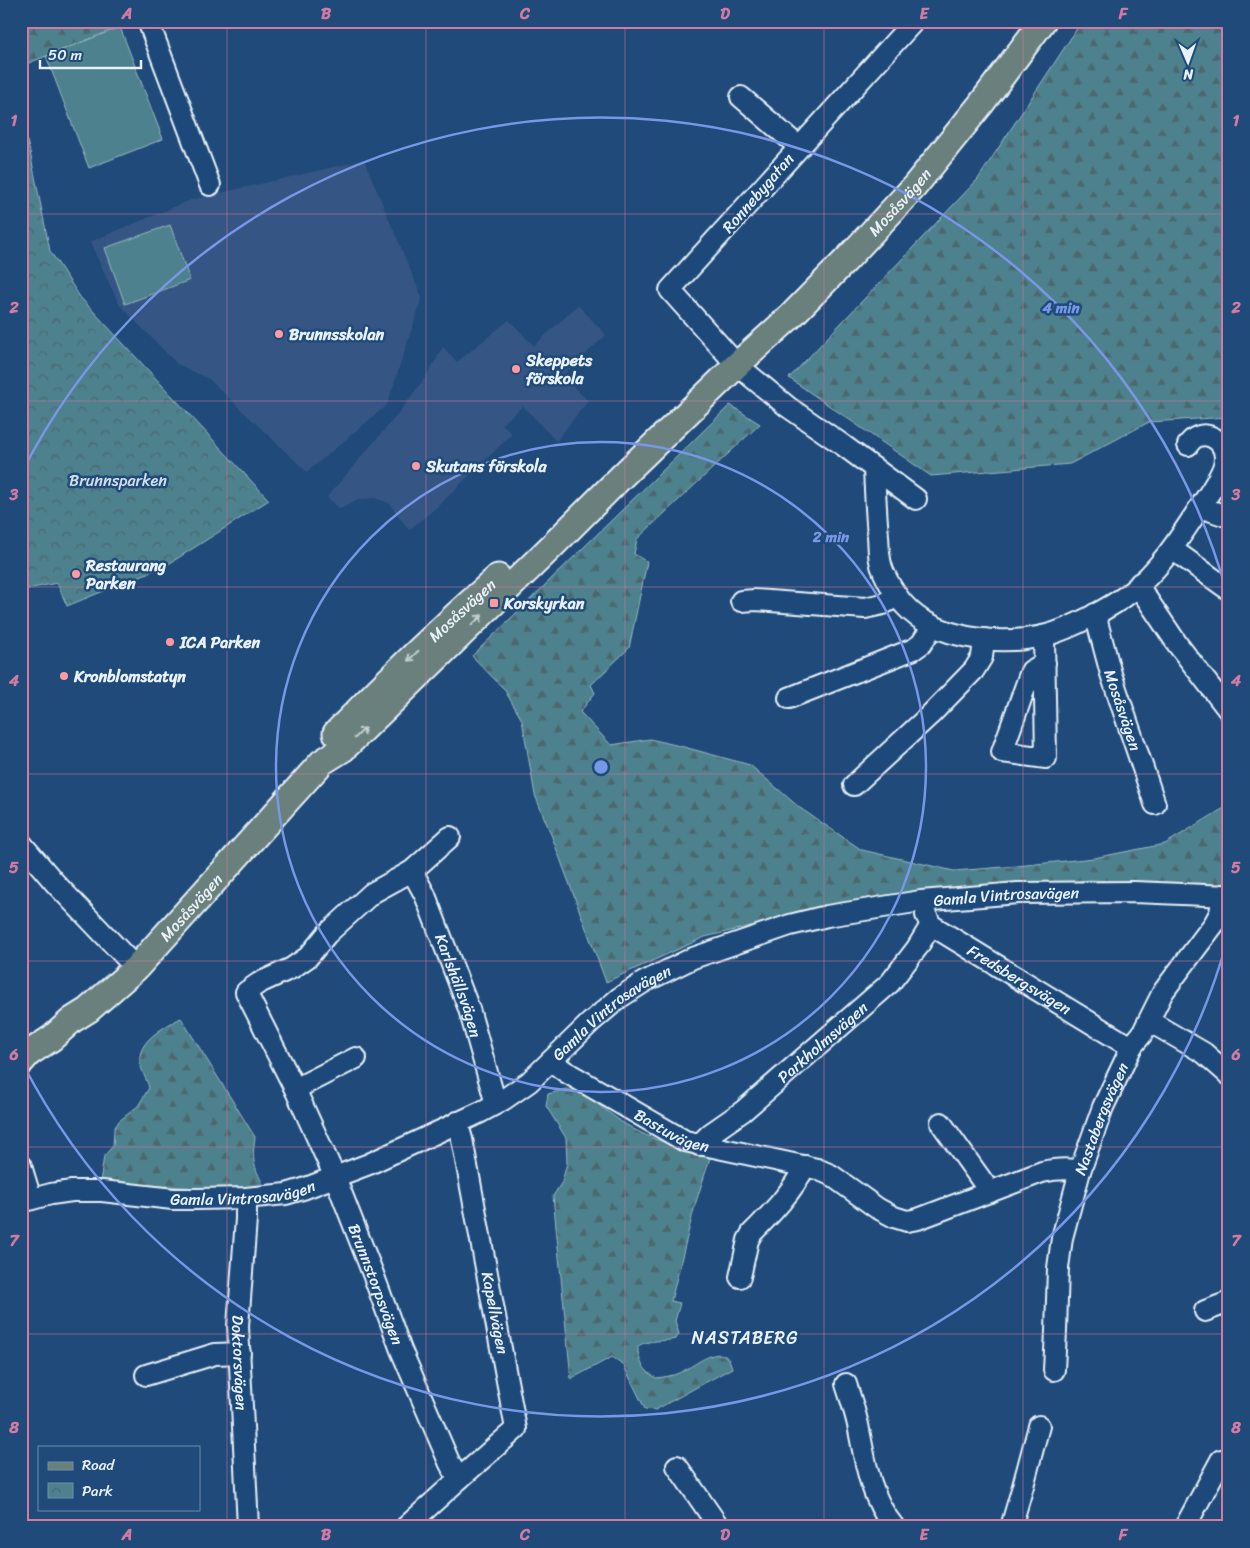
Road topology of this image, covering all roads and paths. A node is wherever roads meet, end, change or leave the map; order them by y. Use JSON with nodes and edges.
{"nodes":[{"id":1,"x":914,"y":21,"type":"edge"},
{"id":2,"x":1043,"y":21,"type":"edge"},
{"id":3,"x":155,"y":23,"type":"edge"},
{"id":4,"x":741,"y":97,"type":"dead end"},
{"id":5,"x":798,"y":146,"type":"junction"},
{"id":6,"x":210,"y":185,"type":"dead end"},
{"id":7,"x":736,"y":365,"type":"junction"},
{"id":8,"x":1188,"y":445,"type":"dead end"},
{"id":9,"x":1227,"y":464,"type":"edge"},
{"id":10,"x":874,"y":468,"type":"junction"},
{"id":11,"x":916,"y":499,"type":"dead end"},
{"id":12,"x":1200,"y":507,"type":"junction"},
{"id":13,"x":1229,"y":517,"type":"edge"},
{"id":14,"x":1172,"y":549,"type":"junction"},
{"id":15,"x":1140,"y":583,"type":"junction"},
{"id":16,"x":1229,"y":590,"type":"edge"},
{"id":17,"x":897,"y":596,"type":"junction"},
{"id":18,"x":741,"y":601,"type":"dead end"},
{"id":19,"x":1095,"y":614,"type":"junction"},
{"id":20,"x":933,"y":626,"type":"junction"},
{"id":21,"x":1044,"y":636,"type":"junction"},
{"id":22,"x":984,"y":640,"type":"junction"},
{"id":23,"x":1044,"y":663,"type":"dead end"},
{"id":24,"x":788,"y":698,"type":"dead end"},
{"id":25,"x":1229,"y":710,"type":"edge"},
{"id":26,"x":854,"y":785,"type":"dead end"},
{"id":27,"x":1155,"y":804,"type":"dead end"},
{"id":28,"x":450,"y":837,"type":"dead end"},
{"id":29,"x":21,"y":843,"type":"edge"},
{"id":30,"x":412,"y":871,"type":"junction"},
{"id":31,"x":1226,"y":896,"type":"edge"},
{"id":32,"x":921,"y":901,"type":"junction"},
{"id":33,"x":931,"y":925,"type":"junction"},
{"id":34,"x":136,"y":968,"type":"junction"},
{"id":35,"x":72,"y":1020,"type":"junction"},
{"id":36,"x":1149,"y":1021,"type":"junction"},
{"id":37,"x":21,"y":1038,"type":"edge"},
{"id":38,"x":1132,"y":1046,"type":"junction"},
{"id":39,"x":356,"y":1058,"type":"dead end"},
{"id":40,"x":552,"y":1060,"type":"junction"},
{"id":41,"x":21,"y":1062,"type":"edge"},
{"id":42,"x":1229,"y":1074,"type":"edge"},
{"id":43,"x":295,"y":1089,"type":"junction"},
{"id":44,"x":496,"y":1104,"type":"junction"},
{"id":45,"x":457,"y":1122,"type":"junction"},
{"id":46,"x":941,"y":1123,"type":"dead end"},
{"id":47,"x":699,"y":1145,"type":"junction"},
{"id":48,"x":21,"y":1166,"type":"edge"},
{"id":49,"x":805,"y":1166,"type":"junction"},
{"id":50,"x":1080,"y":1171,"type":"junction"},
{"id":51,"x":335,"y":1178,"type":"junction"},
{"id":52,"x":990,"y":1192,"type":"junction"},
{"id":53,"x":246,"y":1198,"type":"junction"},
{"id":54,"x":26,"y":1200,"type":"edge"},
{"id":55,"x":740,"y":1277,"type":"dead end"},
{"id":56,"x":1229,"y":1302,"type":"edge"},
{"id":57,"x":1205,"y":1311,"type":"dead end"},
{"id":58,"x":240,"y":1353,"type":"junction"},
{"id":59,"x":1054,"y":1370,"type":"dead end"},
{"id":60,"x":146,"y":1375,"type":"dead end"},
{"id":61,"x":846,"y":1384,"type":"dead end"},
{"id":62,"x":1039,"y":1426,"type":"dead end"},
{"id":63,"x":1221,"y":1460,"type":"dead end"},
{"id":64,"x":677,"y":1466,"type":"dead end"},
{"id":65,"x":459,"y":1479,"type":"junction"},
{"id":66,"x":248,"y":1527,"type":"edge"},
{"id":67,"x":406,"y":1527,"type":"edge"},
{"id":68,"x":719,"y":1527,"type":"edge"},
{"id":69,"x":894,"y":1527,"type":"edge"},
{"id":70,"x":1010,"y":1527,"type":"edge"},
{"id":71,"x":1185,"y":1527,"type":"edge"}],
"edges":[{"from":1,"to":5,"type":"street","name":"Ronnebygatan"},
{"from":2,"to":7,"type":"main road","name":"Mosåsvägen"},
{"from":3,"to":6,"type":"street"},
{"from":4,"to":5,"type":"street"},
{"from":5,"to":7,"type":"street","name":"Ronnebygatan"},
{"from":7,"to":10,"type":"street"},
{"from":7,"to":34,"type":"main road","name":"Mosåsvägen"},
{"from":8,"to":9,"type":"street"},
{"from":9,"to":12,"type":"street"},
{"from":10,"to":11,"type":"street"},
{"from":10,"to":17,"type":"street"},
{"from":12,"to":13,"type":"street"},
{"from":12,"to":14,"type":"street"},
{"from":14,"to":15,"type":"street"},
{"from":14,"to":16,"type":"street"},
{"from":15,"to":19,"type":"street"},
{"from":15,"to":25,"type":"street"},
{"from":17,"to":18,"type":"street"},
{"from":17,"to":20,"type":"street"},
{"from":19,"to":21,"type":"street"},
{"from":19,"to":27,"type":"street","name":"Mosåsvägen"},
{"from":20,"to":22,"type":"street"},
{"from":20,"to":24,"type":"street"},
{"from":21,"to":22,"type":"street"},
{"from":21,"to":23,"type":"street"},
{"from":22,"to":26,"type":"street"},
{"from":28,"to":30,"type":"street"},
{"from":29,"to":34,"type":"street"},
{"from":30,"to":43,"type":"street","name":"Brunnstorpsvägen"},
{"from":30,"to":44,"type":"street","name":"Karlshällsvägen"},
{"from":31,"to":32,"type":"street","name":"Gamla Vintrosavägen"},
{"from":31,"to":36,"type":"street","name":"Nastabergsvägen"},
{"from":32,"to":33,"type":"street"},
{"from":32,"to":40,"type":"street","name":"Gamla Vintrosavägen"},
{"from":33,"to":38,"type":"street","name":"Fredsbergsvägen"},
{"from":33,"to":47,"type":"street","name":"Parkholmsvägen"},
{"from":34,"to":35,"type":"main road","name":"Mosåsvägen"},
{"from":35,"to":37,"type":"main road","name":"Mosåsvägen"},
{"from":35,"to":41,"type":"main road","name":"Mosåsvägen"},
{"from":36,"to":38,"type":"street","name":"Nastabergsvägen"},
{"from":36,"to":42,"type":"street"},
{"from":38,"to":50,"type":"street","name":"Nastabergsvägen"},
{"from":39,"to":43,"type":"street"},
{"from":40,"to":44,"type":"street","name":"Gamla Vintrosavägen"},
{"from":40,"to":47,"type":"street","name":"Bastuvägen"},
{"from":43,"to":51,"type":"street","name":"Brunnstorpsvägen"},
{"from":44,"to":45,"type":"street","name":"Gamla Vintrosavägen"},
{"from":45,"to":51,"type":"street","name":"Gamla Vintrosavägen"},
{"from":45,"to":65,"type":"street","name":"Kapellvägen"},
{"from":46,"to":52,"type":"street"},
{"from":47,"to":49,"type":"street","name":"Bastuvägen"},
{"from":48,"to":54,"type":"street"},
{"from":49,"to":52,"type":"street","name":"Bastuvägen"},
{"from":49,"to":55,"type":"street"},
{"from":50,"to":52,"type":"street","name":"Bastuvägen"},
{"from":50,"to":59,"type":"street","name":"Nastabergsvägen"},
{"from":51,"to":53,"type":"street","name":"Gamla Vintrosavägen"},
{"from":51,"to":65,"type":"street","name":"Brunnstorpsvägen"},
{"from":53,"to":54,"type":"street","name":"Gamla Vintrosavägen"},
{"from":53,"to":58,"type":"street","name":"Doktorsvägen"},
{"from":56,"to":57,"type":"street"},
{"from":58,"to":60,"type":"street"},
{"from":58,"to":66,"type":"street","name":"Doktorsvägen"},
{"from":61,"to":69,"type":"street"},
{"from":62,"to":70,"type":"street"},
{"from":63,"to":71,"type":"street"},
{"from":64,"to":68,"type":"street"},
{"from":65,"to":67,"type":"street"}]}
